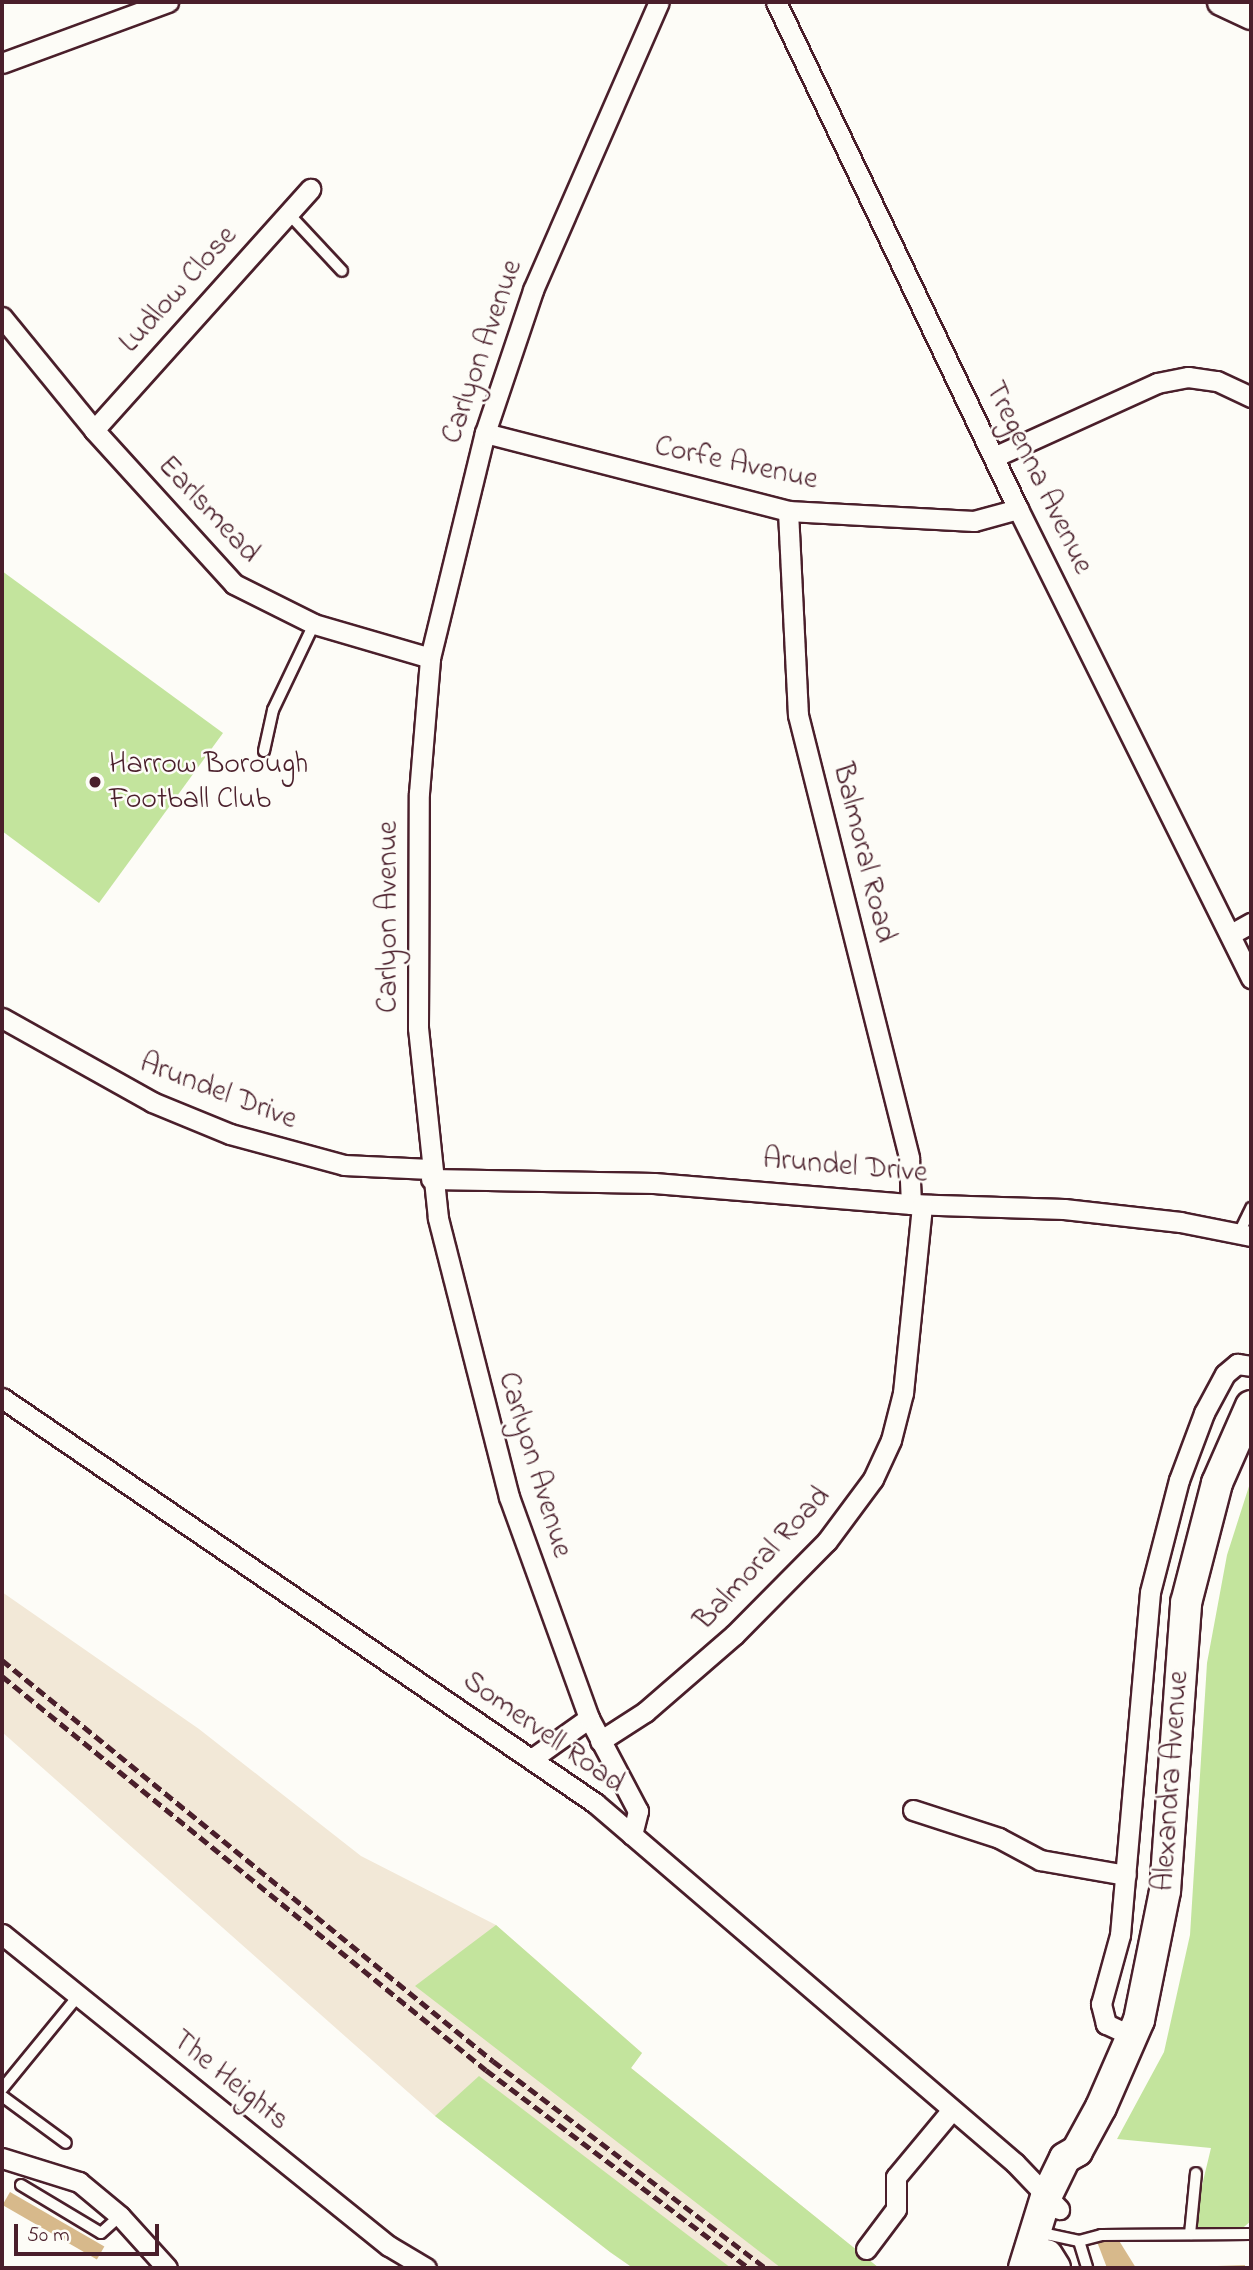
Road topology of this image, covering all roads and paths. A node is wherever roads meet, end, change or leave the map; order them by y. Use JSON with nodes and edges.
{"nodes":[{"id":1,"x":168,"y":2,"type":"edge"},
{"id":2,"x":659,"y":2,"type":"edge"},
{"id":3,"x":776,"y":2,"type":"edge"},
{"id":4,"x":1221,"y":2,"type":"edge"},
{"id":5,"x":1251,"y":16,"type":"edge"},
{"id":6,"x":2,"y":63,"type":"edge"},
{"id":7,"x":310,"y":189,"type":"dead end"},
{"id":8,"x":288,"y":212,"type":"junction"},
{"id":9,"x":341,"y":271,"type":"dead end"},
{"id":10,"x":2,"y":317,"type":"edge"},
{"id":11,"x":1251,"y":397,"type":"edge"},
{"id":12,"x":94,"y":430,"type":"junction"},
{"id":13,"x":485,"y":433,"type":"junction"},
{"id":14,"x":994,"y":457,"type":"junction"},
{"id":15,"x":1018,"y":509,"type":"junction"},
{"id":16,"x":788,"y":511,"type":"junction"},
{"id":17,"x":314,"y":624,"type":"junction"},
{"id":18,"x":430,"y":658,"type":"junction"},
{"id":19,"x":264,"y":751,"type":"dead end"},
{"id":20,"x":1251,"y":923,"type":"edge"},
{"id":21,"x":1231,"y":934,"type":"junction"},
{"id":22,"x":1251,"y":978,"type":"edge"},
{"id":23,"x":2,"y":1018,"type":"edge"},
{"id":24,"x":430,"y":1174,"type":"junction"},
{"id":25,"x":917,"y":1204,"type":"junction"},
{"id":26,"x":1251,"y":1208,"type":"edge"},
{"id":27,"x":1245,"y":1235,"type":"edge"},
{"id":28,"x":1251,"y":1366,"type":"edge"},
{"id":29,"x":2,"y":1398,"type":"edge"},
{"id":30,"x":1251,"y":1406,"type":"edge"},
{"id":31,"x":589,"y":1718,"type":"junction"},
{"id":32,"x":600,"y":1741,"type":"junction"},
{"id":33,"x":534,"y":1758,"type":"junction"},
{"id":34,"x":913,"y":1810,"type":"dead end"},
{"id":35,"x":632,"y":1835,"type":"junction"},
{"id":36,"x":1126,"y":1875,"type":"junction"},
{"id":37,"x":2,"y":1934,"type":"edge"},
{"id":38,"x":78,"y":1996,"type":"junction"},
{"id":39,"x":1132,"y":2036,"type":"junction"},
{"id":40,"x":2,"y":2089,"type":"edge"},
{"id":41,"x":2,"y":2096,"type":"edge"},
{"id":42,"x":951,"y":2111,"type":"junction"},
{"id":43,"x":66,"y":2143,"type":"dead end"},
{"id":44,"x":2,"y":2158,"type":"edge"},
{"id":45,"x":1196,"y":2173,"type":"dead end"},
{"id":46,"x":21,"y":2185,"type":"dead end"},
{"id":47,"x":120,"y":2216,"type":"junction"},
{"id":48,"x":1050,"y":2228,"type":"edge"},
{"id":49,"x":1190,"y":2234,"type":"junction"},
{"id":50,"x":1251,"y":2234,"type":"edge"},
{"id":51,"x":866,"y":2249,"type":"dead end"},
{"id":52,"x":167,"y":2268,"type":"edge"},
{"id":53,"x":426,"y":2268,"type":"edge"},
{"id":54,"x":1000,"y":2268,"type":"edge"},
{"id":55,"x":1087,"y":2268,"type":"edge"}],
"edges":[{"from":1,"to":6,"type":"street"},
{"from":2,"to":13,"type":"street","name":"Carlyon Avenue"},
{"from":3,"to":14,"type":"street","name":"Tregenna Avenue"},
{"from":4,"to":5,"type":"street"},
{"from":7,"to":8,"type":"street","name":"Ludlow Close"},
{"from":8,"to":9,"type":"lane"},
{"from":8,"to":12,"type":"street","name":"Ludlow Close"},
{"from":10,"to":12,"type":"street","name":"Earlsmead"},
{"from":11,"to":14,"type":"street"},
{"from":12,"to":17,"type":"street","name":"Earlsmead"},
{"from":13,"to":16,"type":"street","name":"Corfe Avenue"},
{"from":13,"to":18,"type":"street","name":"Carlyon Avenue"},
{"from":14,"to":15,"type":"street","name":"Tregenna Avenue"},
{"from":15,"to":16,"type":"street","name":"Corfe Avenue"},
{"from":15,"to":21,"type":"street","name":"Tregenna Avenue"},
{"from":16,"to":25,"type":"street","name":"Balmoral Road"},
{"from":17,"to":18,"type":"street","name":"Earlsmead"},
{"from":17,"to":19,"type":"lane"},
{"from":18,"to":24,"type":"street","name":"Carlyon Avenue"},
{"from":20,"to":21,"type":"street"},
{"from":21,"to":22,"type":"street","name":"Tregenna Avenue"},
{"from":23,"to":24,"type":"street","name":"Arundel Drive"},
{"from":24,"to":25,"type":"street","name":"Arundel Drive"},
{"from":24,"to":31,"type":"street","name":"Carlyon Avenue"},
{"from":25,"to":27,"type":"street","name":"Arundel Drive"},
{"from":25,"to":32,"type":"street","name":"Balmoral Road"},
{"from":26,"to":27,"type":"lane"},
{"from":28,"to":36,"type":"street"},
{"from":29,"to":33,"type":"street","name":"Somervell Road"},
{"from":30,"to":39,"type":"main road","name":"Alexandra Avenue"},
{"from":31,"to":32,"type":"street","name":"Carlyon Avenue"},
{"from":31,"to":33,"type":"street"},
{"from":32,"to":35,"type":"street","name":"Carlyon Avenue"},
{"from":33,"to":35,"type":"street","name":"Somervell Road"},
{"from":34,"to":36,"type":"street"},
{"from":35,"to":42,"type":"street","name":"Somervell Road"},
{"from":36,"to":39,"type":"street"},
{"from":37,"to":38,"type":"street","name":"The Heights"},
{"from":38,"to":40,"type":"lane"},
{"from":38,"to":53,"type":"street","name":"The Heights"},
{"from":39,"to":48,"type":"main road","name":"Alexandra Avenue"},
{"from":41,"to":43,"type":"lane"},
{"from":42,"to":48,"type":"street","name":"Somervell Road"},
{"from":42,"to":51,"type":"street"},
{"from":44,"to":47,"type":"street"},
{"from":45,"to":49,"type":"lane"},
{"from":46,"to":47,"type":"lane"},
{"from":47,"to":52,"type":"street"},
{"from":48,"to":49,"type":"lane"},
{"from":48,"to":54,"type":"main road"},
{"from":48,"to":55,"type":"lane"},
{"from":49,"to":50,"type":"lane"}]}
